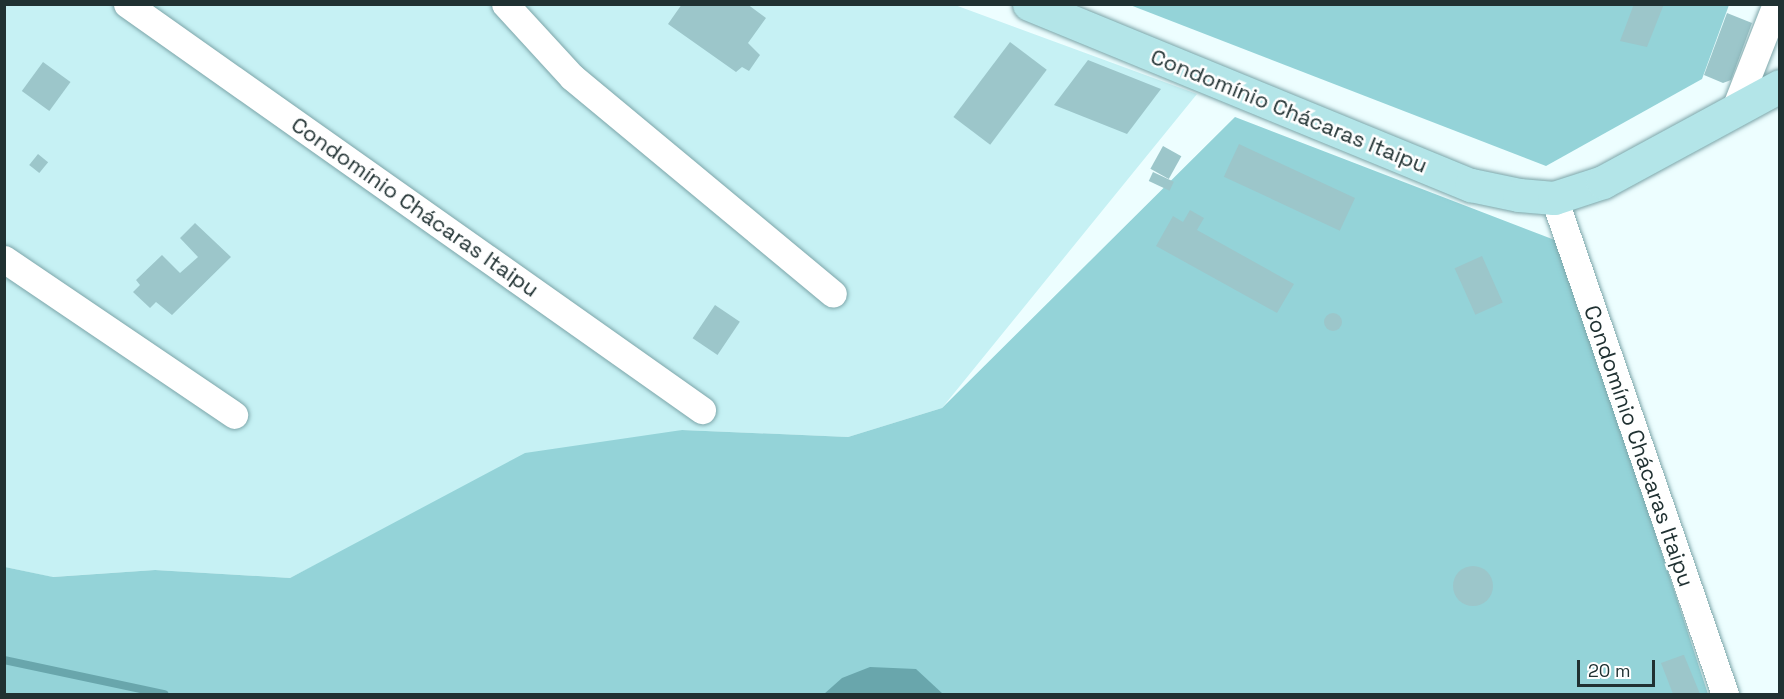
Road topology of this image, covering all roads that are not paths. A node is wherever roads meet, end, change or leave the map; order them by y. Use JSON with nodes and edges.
{"nodes":[{"id":1,"x":127,"y":4,"type":"edge"},
{"id":2,"x":505,"y":4,"type":"edge"},
{"id":3,"x":1029,"y":4,"type":"edge"},
{"id":4,"x":1776,"y":4,"type":"edge"},
{"id":5,"x":1779,"y":86,"type":"edge"},
{"id":6,"x":1734,"y":111,"type":"junction"},
{"id":7,"x":1554,"y":198,"type":"junction"},
{"id":8,"x":4,"y":259,"type":"edge"},
{"id":9,"x":833,"y":294,"type":"dead end"},
{"id":10,"x":702,"y":410,"type":"dead end"},
{"id":11,"x":234,"y":415,"type":"dead end"},
{"id":12,"x":1725,"y":694,"type":"edge"}],
"edges":[{"from":1,"to":10,"type":"street","name":"Condomínio Chácaras Itaipu"},
{"from":2,"to":9,"type":"street"},
{"from":3,"to":7,"type":"street","name":"Condomínio Chácaras Itaipu"},
{"from":4,"to":6,"type":"street"},
{"from":5,"to":6,"type":"street","name":"Condomínio Chácaras Itaipu"},
{"from":6,"to":7,"type":"street","name":"Condomínio Chácaras Itaipu"},
{"from":7,"to":12,"type":"street","name":"Condomínio Chácaras Itaipu"},
{"from":8,"to":11,"type":"street"}]}
